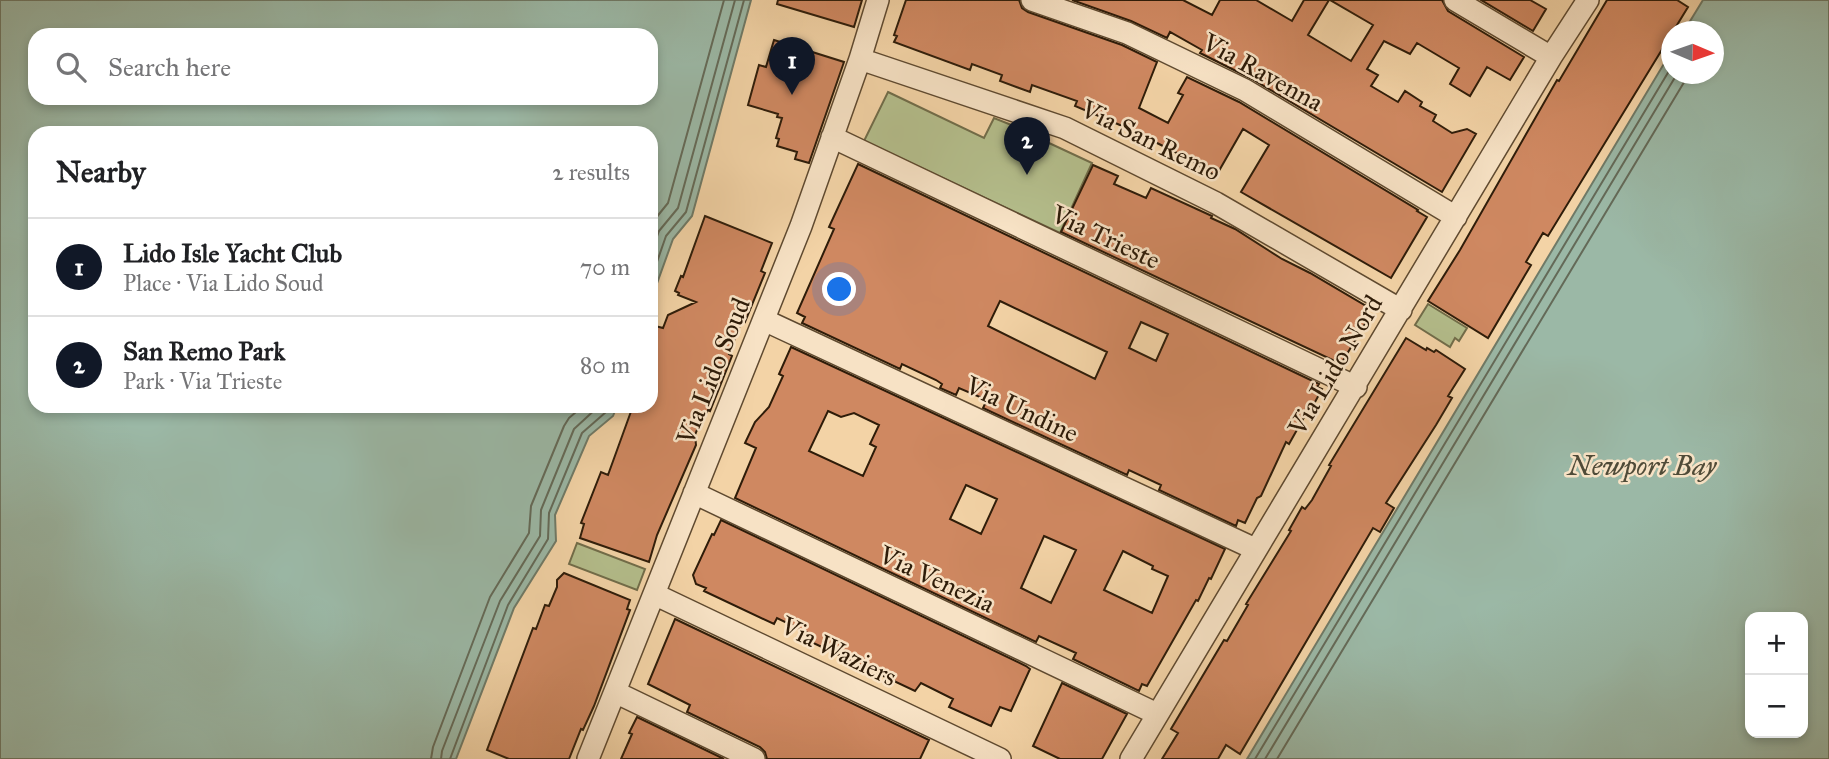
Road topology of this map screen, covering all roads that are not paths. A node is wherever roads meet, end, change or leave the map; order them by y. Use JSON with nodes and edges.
{"nodes":[{"id":1,"x":878,"y":0,"type":"edge"},
{"id":2,"x":1032,"y":0,"type":"edge"},
{"id":3,"x":1455,"y":0,"type":"edge"},
{"id":4,"x":1588,"y":0,"type":"edge"},
{"id":5,"x":1551,"y":57,"type":"junction"},
{"id":6,"x":860,"y":59,"type":"junction"},
{"id":7,"x":832,"y":137,"type":"junction"},
{"id":8,"x":1456,"y":217,"type":"junction"},
{"id":9,"x":1401,"y":310,"type":"junction"},
{"id":10,"x":764,"y":320,"type":"junction"},
{"id":11,"x":1356,"y":387,"type":"junction"},
{"id":12,"x":694,"y":494,"type":"junction"},
{"id":13,"x":1255,"y":549,"type":"junction"},
{"id":14,"x":654,"y":593,"type":"junction"},
{"id":15,"x":615,"y":692,"type":"junction"},
{"id":16,"x":1157,"y":714,"type":"junction"},
{"id":17,"x":588,"y":759,"type":"edge"},
{"id":18,"x":754,"y":759,"type":"edge"},
{"id":19,"x":1000,"y":759,"type":"edge"},
{"id":20,"x":1131,"y":759,"type":"edge"}],
"edges":[{"from":1,"to":6,"type":"street","name":"Via Lido Soud"},
{"from":2,"to":8,"type":"street","name":"Via Ravenna"},
{"from":3,"to":5,"type":"street"},
{"from":4,"to":5,"type":"street","name":"Via Lido Nord"},
{"from":5,"to":8,"type":"street","name":"Via Lido Nord"},
{"from":6,"to":7,"type":"street","name":"Via Lido Soud"},
{"from":6,"to":9,"type":"street","name":"Via San Remo"},
{"from":7,"to":10,"type":"street","name":"Via Lido Soud"},
{"from":7,"to":11,"type":"street","name":"Via Trieste"},
{"from":8,"to":9,"type":"street","name":"Via Lido Nord"},
{"from":9,"to":11,"type":"street","name":"Via Lido Nord"},
{"from":10,"to":12,"type":"street","name":"Via Lido Soud"},
{"from":10,"to":13,"type":"street","name":"Via Undine"},
{"from":11,"to":13,"type":"street","name":"Via Lido Nord"},
{"from":12,"to":14,"type":"street","name":"Via Lido Soud"},
{"from":12,"to":16,"type":"street","name":"Via Venezia"},
{"from":13,"to":16,"type":"street","name":"Via Lido Nord"},
{"from":14,"to":15,"type":"street","name":"Via Lido Soud"},
{"from":14,"to":19,"type":"street","name":"Via Waziers"},
{"from":15,"to":17,"type":"street","name":"Via Lido Soud"},
{"from":15,"to":18,"type":"street"},
{"from":16,"to":20,"type":"street","name":"Via Lido Nord"}]}
